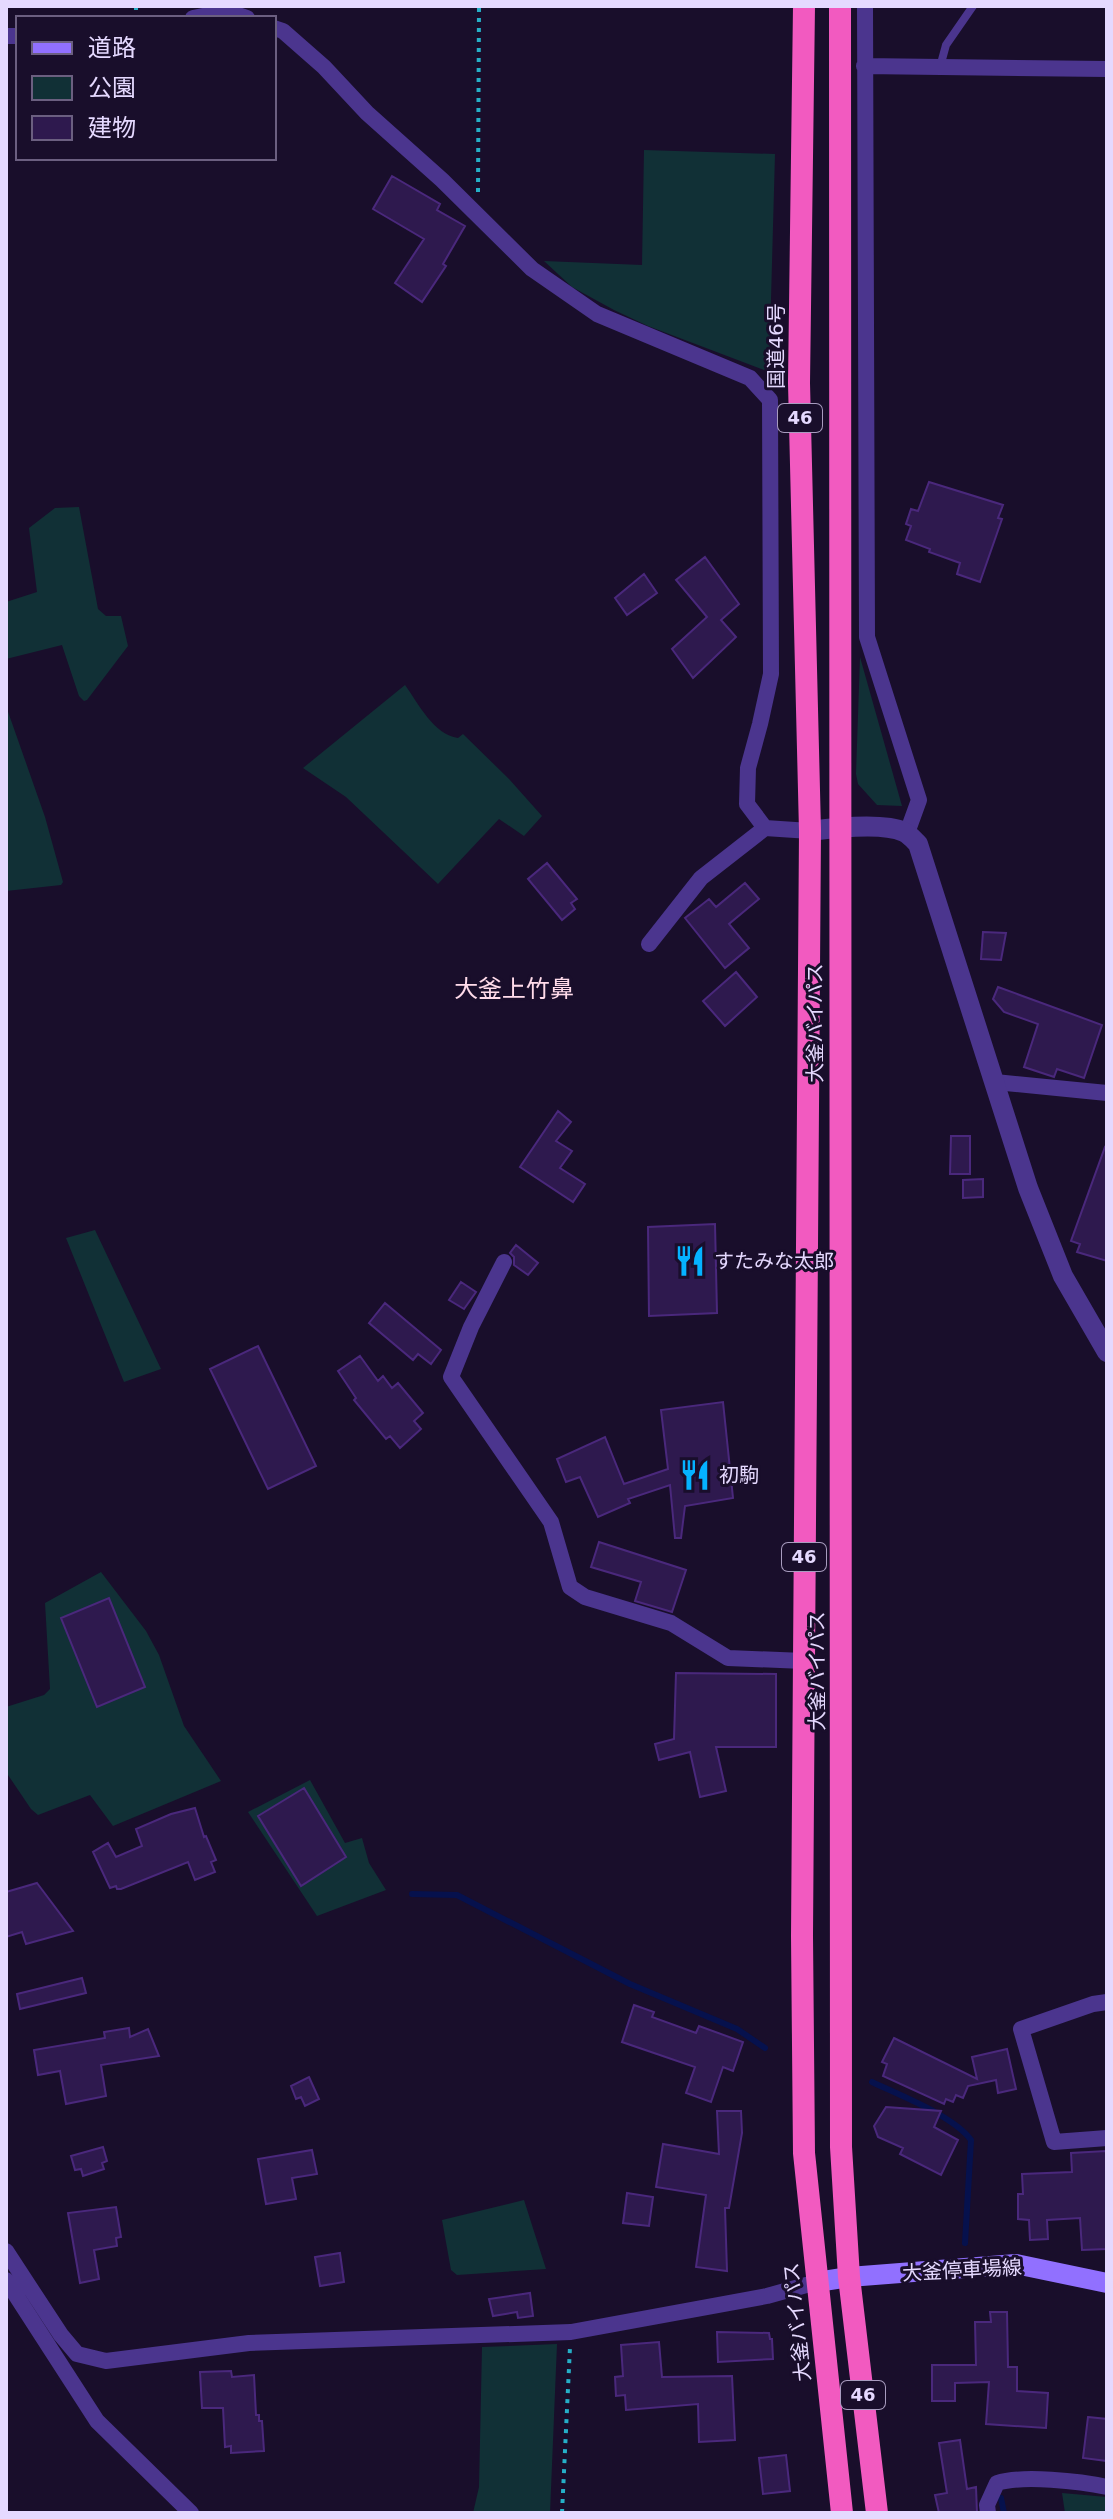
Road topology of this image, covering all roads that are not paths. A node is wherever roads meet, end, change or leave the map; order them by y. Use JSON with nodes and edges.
{"nodes":[{"id":1,"x":804,"y":6,"type":"edge"},
{"id":2,"x":840,"y":6,"type":"edge"},
{"id":3,"x":865,"y":6,"type":"edge"},
{"id":4,"x":973,"y":6,"type":"edge"},
{"id":5,"x":203,"y":16,"type":"edge"},
{"id":6,"x":241,"y":16,"type":"edge"},
{"id":7,"x":276,"y":29,"type":"edge"},
{"id":8,"x":864,"y":66,"type":"junction"},
{"id":9,"x":940,"y":67,"type":"junction"},
{"id":10,"x":1107,"y":69,"type":"edge"},
{"id":11,"x":765,"y":828,"type":"junction"},
{"id":12,"x":839,"y":828,"type":"junction"},
{"id":13,"x":810,"y":831,"type":"junction"},
{"id":14,"x":907,"y":833,"type":"junction"},
{"id":15,"x":649,"y":944,"type":"dead end"},
{"id":16,"x":995,"y":1082,"type":"junction"},
{"id":17,"x":1107,"y":1093,"type":"edge"},
{"id":18,"x":504,"y":1262,"type":"dead end"},
{"id":19,"x":1107,"y":1352,"type":"edge"},
{"id":20,"x":804,"y":1661,"type":"junction"},
{"id":21,"x":1107,"y":2002,"type":"edge"},
{"id":22,"x":1107,"y":2138,"type":"edge"},
{"id":23,"x":6,"y":2251,"type":"edge"},
{"id":24,"x":849,"y":2277,"type":"junction"},
{"id":25,"x":6,"y":2280,"type":"edge"},
{"id":26,"x":817,"y":2282,"type":"junction"},
{"id":27,"x":1107,"y":2283,"type":"edge"},
{"id":28,"x":1107,"y":2487,"type":"edge"},
{"id":29,"x":191,"y":2513,"type":"edge"},
{"id":30,"x":842,"y":2513,"type":"edge"},
{"id":31,"x":877,"y":2513,"type":"edge"},
{"id":32,"x":988,"y":2513,"type":"edge"}],
"edges":[{"from":1,"to":13,"type":"highway","name":"国道46号","number":"46"},
{"from":2,"to":12,"type":"highway","number":"46"},
{"from":3,"to":8,"type":"street"},
{"from":4,"to":9,"type":"lane"},
{"from":5,"to":6,"type":"street"},
{"from":7,"to":11,"type":"street"},
{"from":8,"to":9,"type":"street"},
{"from":8,"to":14,"type":"street"},
{"from":9,"to":10,"type":"street"},
{"from":11,"to":13,"type":"street"},
{"from":11,"to":15,"type":"street"},
{"from":12,"to":13,"type":"street"},
{"from":12,"to":14,"type":"street"},
{"from":12,"to":24,"type":"highway","name":"大釜バイパス","number":"46"},
{"from":13,"to":20,"type":"highway","name":"大釜バイパス","number":"46"},
{"from":14,"to":16,"type":"street"},
{"from":16,"to":17,"type":"street"},
{"from":16,"to":19,"type":"street"},
{"from":18,"to":20,"type":"street"},
{"from":20,"to":26,"type":"highway","name":"大釜バイパス","number":"46"},
{"from":21,"to":22,"type":"street"},
{"from":23,"to":26,"type":"street"},
{"from":24,"to":26,"type":"main road","name":"大釜停車場線"},
{"from":24,"to":27,"type":"main road","name":"大釜停車場線"},
{"from":24,"to":31,"type":"highway","name":"大釜バイパス","number":"46"},
{"from":25,"to":29,"type":"street"},
{"from":26,"to":30,"type":"highway","name":"大釜バイパス","number":"46"},
{"from":28,"to":32,"type":"street"}]}
